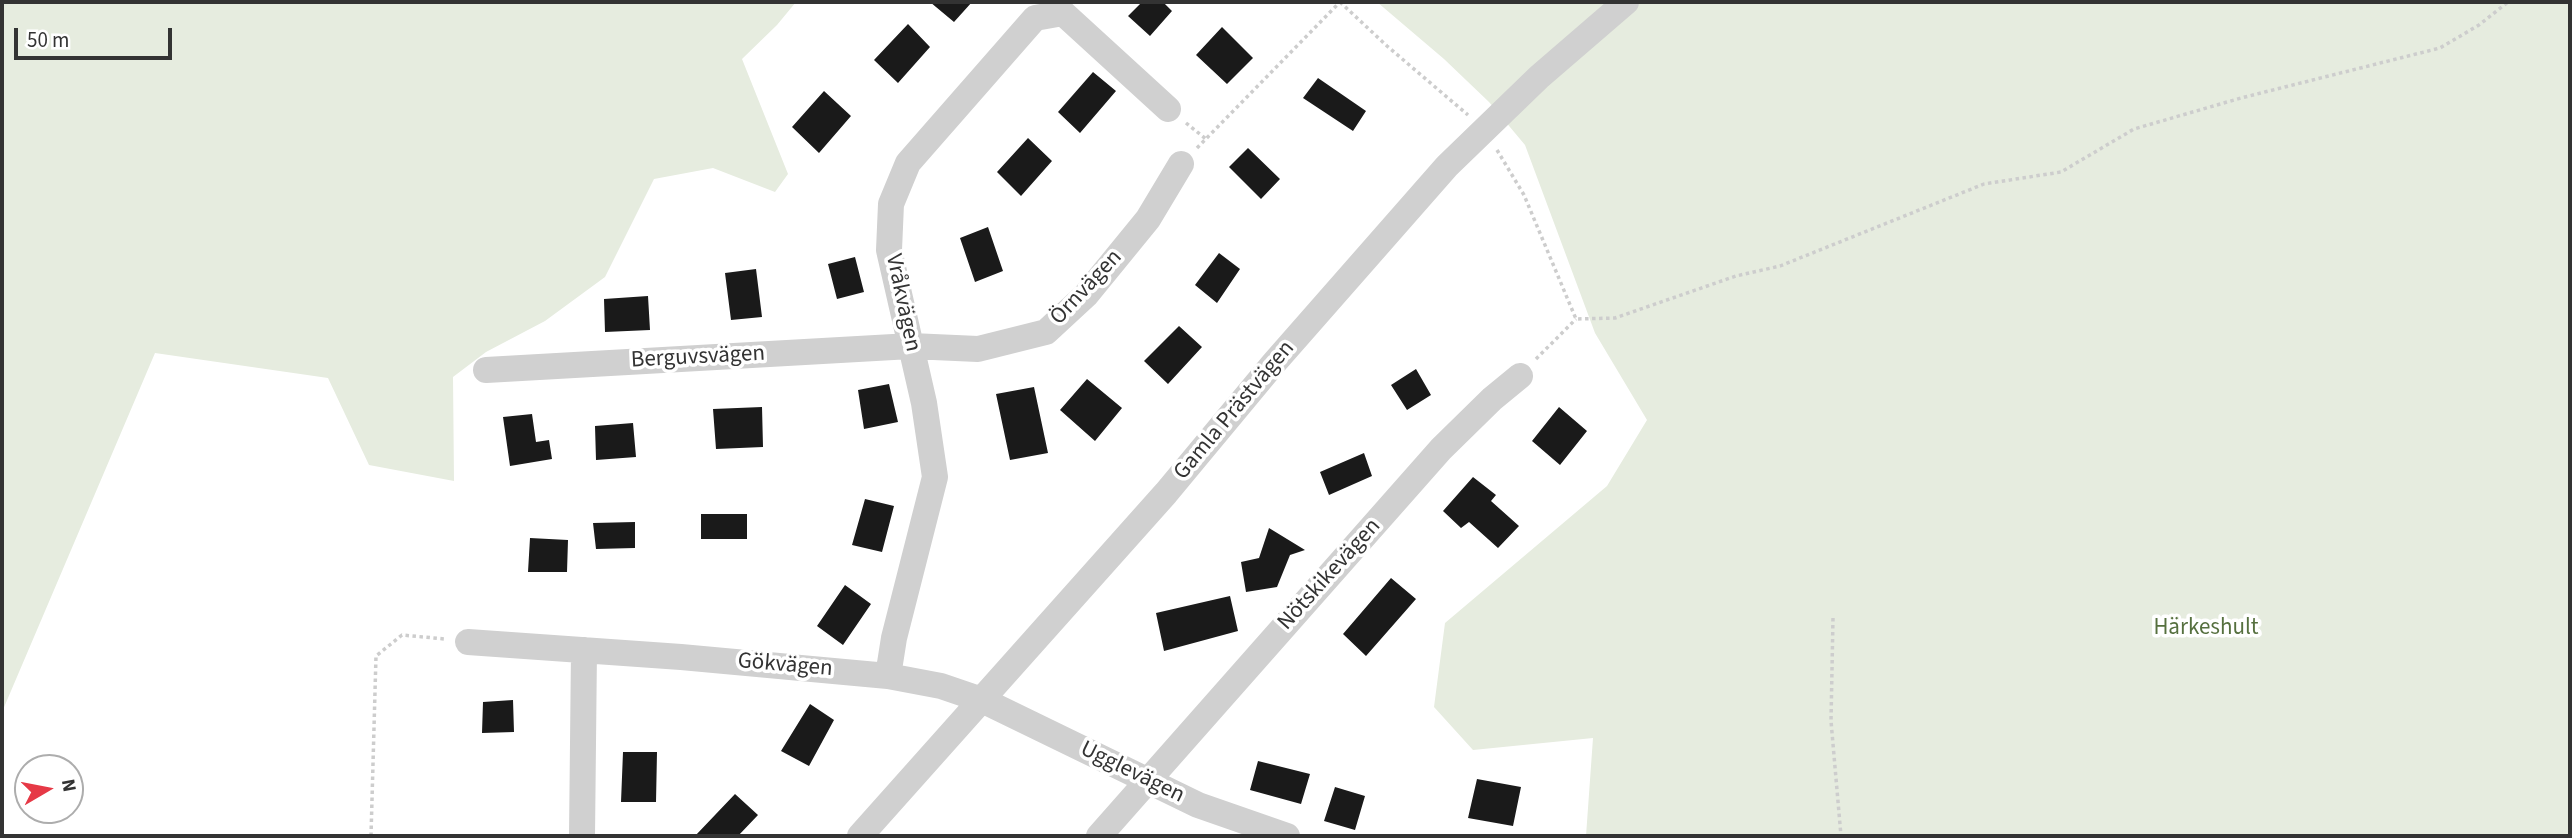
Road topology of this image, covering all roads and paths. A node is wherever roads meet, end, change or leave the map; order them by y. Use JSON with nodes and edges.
{"nodes":[{"id":1,"x":1340,"y":2,"type":"edge"},
{"id":2,"x":1626,"y":2,"type":"edge"},
{"id":3,"x":2508,"y":2,"type":"edge"},
{"id":4,"x":1057,"y":7,"type":"edge"},
{"id":5,"x":1168,"y":109,"type":"dead end"},
{"id":6,"x":1485,"y":129,"type":"junction"},
{"id":7,"x":1181,"y":164,"type":"joint"},
{"id":8,"x":1576,"y":319,"type":"junction"},
{"id":9,"x":911,"y":346,"type":"junction"},
{"id":10,"x":486,"y":370,"type":"dead end"},
{"id":11,"x":1520,"y":376,"type":"joint"},
{"id":12,"x":1833,"y":618,"type":"dead end"},
{"id":13,"x":468,"y":642,"type":"joint"},
{"id":14,"x":584,"y":650,"type":"junction"},
{"id":15,"x":888,"y":676,"type":"junction"},
{"id":16,"x":982,"y":700,"type":"junction"},
{"id":17,"x":1149,"y":782,"type":"junction"},
{"id":18,"x":371,"y":836,"type":"edge"},
{"id":19,"x":582,"y":836,"type":"edge"},
{"id":20,"x":860,"y":836,"type":"edge"},
{"id":21,"x":1099,"y":836,"type":"edge"},
{"id":22,"x":1287,"y":836,"type":"edge"},
{"id":23,"x":1841,"y":836,"type":"edge"}],
"edges":[{"from":1,"to":6,"type":"path"},
{"from":1,"to":7,"type":"path"},
{"from":2,"to":6,"type":"street","name":"Gamla Prästvägen"},
{"from":3,"to":8,"type":"path"},
{"from":4,"to":5,"type":"street","name":"Vråkvägen"},
{"from":4,"to":9,"type":"street","name":"Vråkvägen"},
{"from":6,"to":8,"type":"path"},
{"from":6,"to":16,"type":"street","name":"Gamla Prästvägen"},
{"from":7,"to":9,"type":"street","name":"Örnvägen"},
{"from":8,"to":11,"type":"path"},
{"from":9,"to":10,"type":"street","name":"Berguvsvägen"},
{"from":9,"to":15,"type":"street","name":"Vråkvägen"},
{"from":11,"to":17,"type":"street","name":"Nötskikevägen"},
{"from":12,"to":23,"type":"path"},
{"from":13,"to":14,"type":"street","name":"Gökvägen"},
{"from":13,"to":18,"type":"path"},
{"from":14,"to":15,"type":"street","name":"Gökvägen"},
{"from":14,"to":19,"type":"street"},
{"from":15,"to":16,"type":"street","name":"Gökvägen"},
{"from":16,"to":17,"type":"street","name":"Ugglevägen"},
{"from":16,"to":20,"type":"street","name":"Gamla Prästvägen"},
{"from":17,"to":21,"type":"street","name":"Nötskikevägen"},
{"from":17,"to":22,"type":"street","name":"Ugglevägen"}]}
